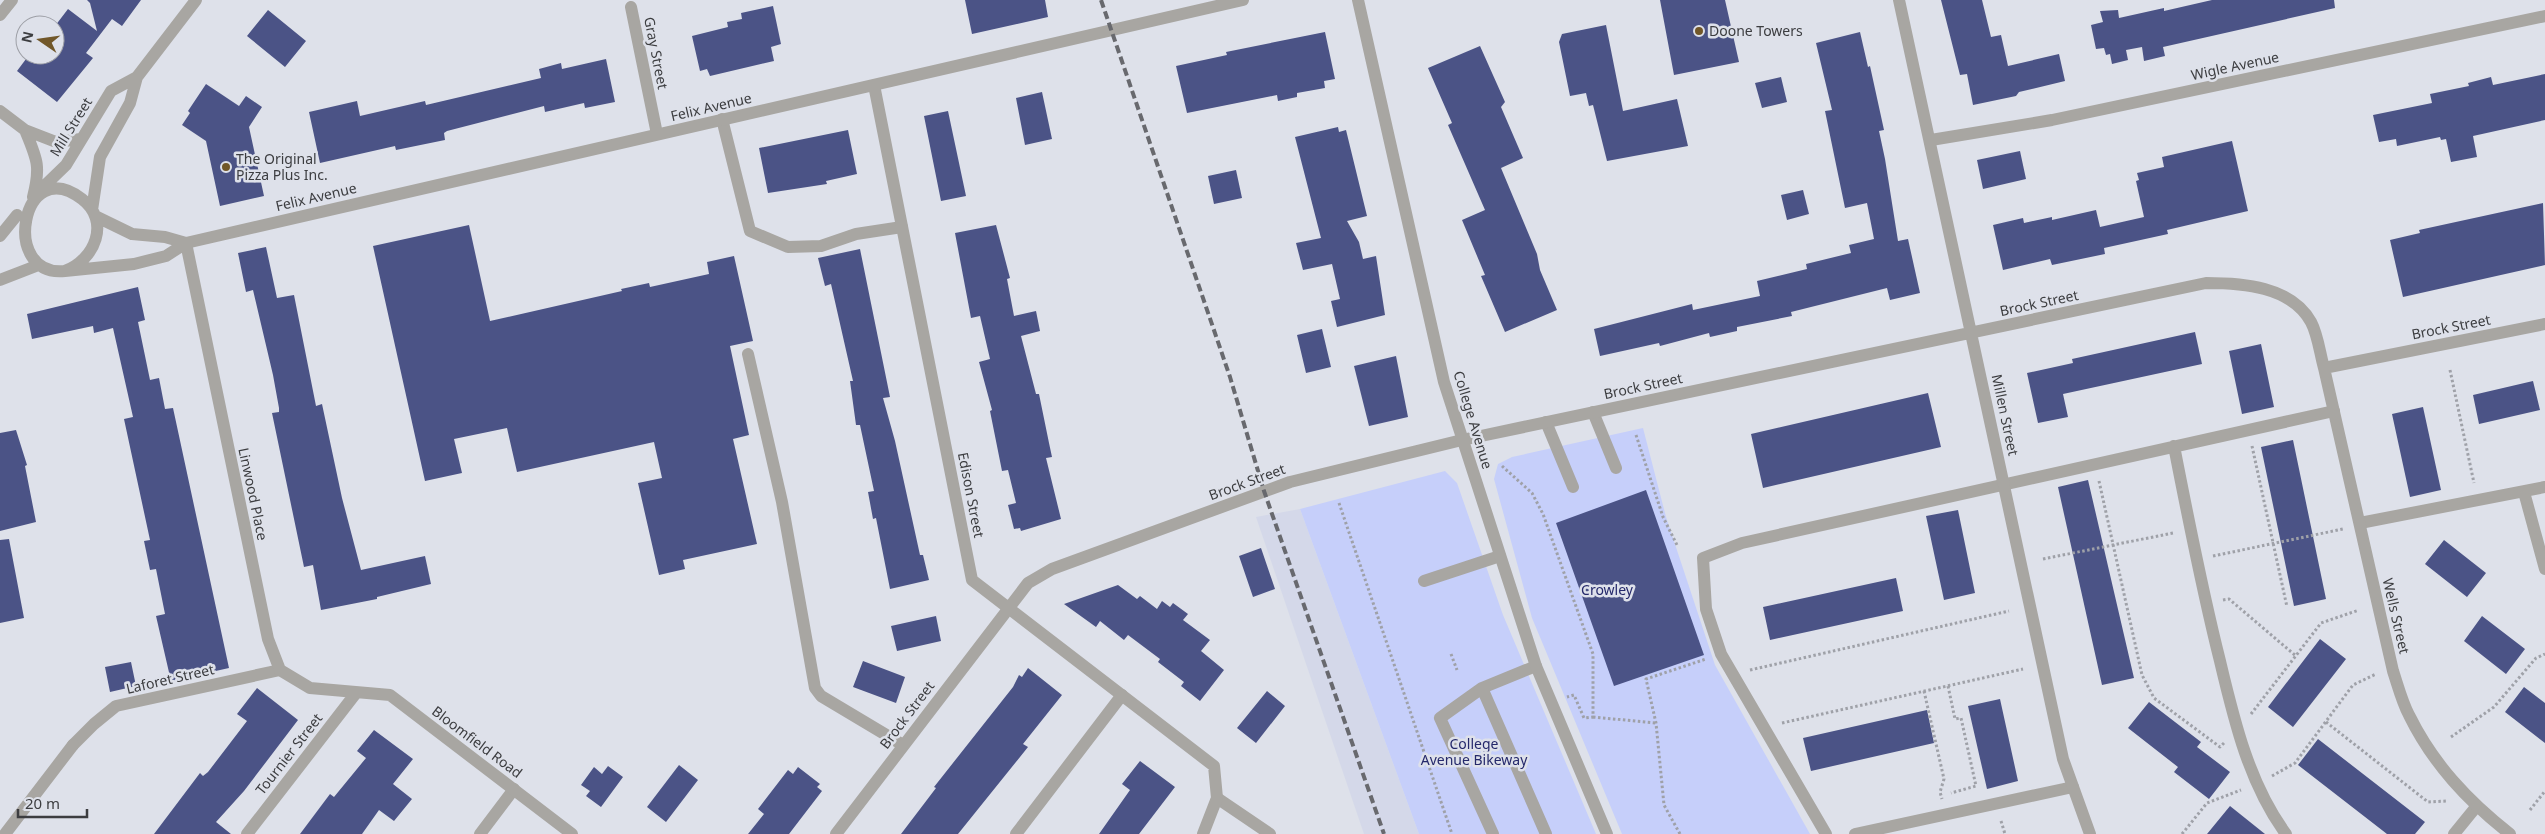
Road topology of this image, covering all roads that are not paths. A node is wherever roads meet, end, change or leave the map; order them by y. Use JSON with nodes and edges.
{"nodes":[{"id":1,"x":12,"y":0,"type":"edge"},
{"id":2,"x":196,"y":0,"type":"edge"},
{"id":3,"x":1243,"y":0,"type":"edge"},
{"id":4,"x":1358,"y":0,"type":"edge"},
{"id":5,"x":1899,"y":0,"type":"edge"},
{"id":6,"x":631,"y":7,"type":"dead end"},
{"id":7,"x":0,"y":15,"type":"edge"},
{"id":8,"x":2545,"y":16,"type":"edge"},
{"id":9,"x":137,"y":77,"type":"junction"},
{"id":10,"x":874,"y":85,"type":"junction"},
{"id":11,"x":0,"y":111,"type":"edge"},
{"id":12,"x":722,"y":119,"type":"junction"},
{"id":13,"x":25,"y":130,"type":"junction"},
{"id":14,"x":657,"y":134,"type":"junction"},
{"id":15,"x":81,"y":139,"type":"junction"},
{"id":16,"x":1931,"y":140,"type":"junction"},
{"id":17,"x":33,"y":197,"type":"junction"},
{"id":18,"x":22,"y":209,"type":"junction"},
{"id":19,"x":93,"y":213,"type":"junction"},
{"id":20,"x":902,"y":227,"type":"junction"},
{"id":21,"x":0,"y":236,"type":"edge"},
{"id":22,"x":186,"y":243,"type":"junction"},
{"id":23,"x":36,"y":266,"type":"junction"},
{"id":24,"x":65,"y":271,"type":"junction"},
{"id":25,"x":0,"y":280,"type":"edge"},
{"id":26,"x":2545,"y":324,"type":"edge"},
{"id":27,"x":1971,"y":332,"type":"junction"},
{"id":28,"x":748,"y":354,"type":"dead end"},
{"id":29,"x":2324,"y":368,"type":"junction"},
{"id":30,"x":2334,"y":411,"type":"junction"},
{"id":31,"x":1593,"y":412,"type":"junction"},
{"id":32,"x":1546,"y":422,"type":"junction"},
{"id":33,"x":1462,"y":440,"type":"junction"},
{"id":34,"x":2174,"y":446,"type":"junction"},
{"id":35,"x":1616,"y":468,"type":"dead end"},
{"id":36,"x":2004,"y":483,"type":"junction"},
{"id":37,"x":1573,"y":487,"type":"dead end"},
{"id":38,"x":2545,"y":487,"type":"edge"},
{"id":39,"x":2524,"y":492,"type":"junction"},
{"id":40,"x":2360,"y":523,"type":"junction"},
{"id":41,"x":1500,"y":556,"type":"junction"},
{"id":42,"x":2545,"y":569,"type":"edge"},
{"id":43,"x":1424,"y":581,"type":"dead end"},
{"id":44,"x":1008,"y":607,"type":"junction"},
{"id":45,"x":1536,"y":666,"type":"junction"},
{"id":46,"x":280,"y":670,"type":"junction"},
{"id":47,"x":1482,"y":688,"type":"junction"},
{"id":48,"x":356,"y":693,"type":"junction"},
{"id":49,"x":1122,"y":695,"type":"junction"},
{"id":50,"x":903,"y":745,"type":"junction"},
{"id":51,"x":2073,"y":787,"type":"junction"},
{"id":52,"x":514,"y":789,"type":"junction"},
{"id":53,"x":1217,"y":798,"type":"junction"},
{"id":54,"x":2476,"y":807,"type":"junction"},
{"id":55,"x":5,"y":834,"type":"edge"},
{"id":56,"x":247,"y":834,"type":"edge"},
{"id":57,"x":480,"y":834,"type":"edge"},
{"id":58,"x":572,"y":834,"type":"edge"},
{"id":59,"x":836,"y":834,"type":"edge"},
{"id":60,"x":1016,"y":834,"type":"edge"},
{"id":61,"x":1203,"y":834,"type":"edge"},
{"id":62,"x":1270,"y":834,"type":"edge"},
{"id":63,"x":1493,"y":834,"type":"edge"},
{"id":64,"x":1546,"y":834,"type":"edge"},
{"id":65,"x":1607,"y":834,"type":"edge"},
{"id":66,"x":1826,"y":834,"type":"edge"},
{"id":67,"x":1855,"y":834,"type":"edge"},
{"id":68,"x":2090,"y":834,"type":"edge"},
{"id":69,"x":2286,"y":834,"type":"edge"},
{"id":70,"x":2454,"y":834,"type":"edge"},
{"id":71,"x":2510,"y":834,"type":"edge"}],
"edges":[{"from":1,"to":7,"type":"street"},
{"from":2,"to":9,"type":"street","name":"Mill Street"},
{"from":3,"to":10,"type":"street","name":"Felix Avenue"},
{"from":4,"to":33,"type":"street","name":"College Avenue"},
{"from":5,"to":16,"type":"street","name":"Millen Street"},
{"from":6,"to":14,"type":"street","name":"Gray Street"},
{"from":8,"to":16,"type":"street","name":"Wigle Avenue"},
{"from":9,"to":15,"type":"street","name":"Mill Street"},
{"from":9,"to":19,"type":"street","name":"Mill Street"},
{"from":10,"to":12,"type":"street","name":"Felix Avenue"},
{"from":10,"to":20,"type":"street","name":"Edison Street"},
{"from":11,"to":13,"type":"street"},
{"from":12,"to":14,"type":"street","name":"Felix Avenue"},
{"from":12,"to":20,"type":"street"},
{"from":13,"to":15,"type":"street"},
{"from":13,"to":17,"type":"street"},
{"from":14,"to":22,"type":"street","name":"Felix Avenue"},
{"from":15,"to":17,"type":"street","name":"Mill Street"},
{"from":16,"to":27,"type":"street","name":"Millen Street"},
{"from":17,"to":18,"type":"street"},
{"from":17,"to":19,"type":"street"},
{"from":18,"to":21,"type":"street"},
{"from":18,"to":23,"type":"street"},
{"from":19,"to":22,"type":"street","name":"Felix Avenue"},
{"from":19,"to":24,"type":"street"},
{"from":20,"to":44,"type":"street","name":"Edison Street"},
{"from":22,"to":24,"type":"street","name":"Felix Avenue"},
{"from":22,"to":46,"type":"street","name":"Linwood Place"},
{"from":23,"to":24,"type":"street"},
{"from":23,"to":25,"type":"street"},
{"from":26,"to":29,"type":"street","name":"Brock Street"},
{"from":27,"to":29,"type":"street","name":"Brock Street"},
{"from":27,"to":31,"type":"street","name":"Brock Street"},
{"from":27,"to":36,"type":"street","name":"Millen Street"},
{"from":28,"to":50,"type":"street"},
{"from":29,"to":30,"type":"street","name":"Wells Street"},
{"from":30,"to":34,"type":"street"},
{"from":30,"to":40,"type":"street","name":"Wells Street"},
{"from":31,"to":32,"type":"street","name":"Brock Street"},
{"from":31,"to":35,"type":"street"},
{"from":32,"to":33,"type":"street","name":"Brock Street"},
{"from":32,"to":37,"type":"street"},
{"from":33,"to":41,"type":"street","name":"College Avenue"},
{"from":33,"to":44,"type":"street","name":"Brock Street"},
{"from":34,"to":36,"type":"street"},
{"from":34,"to":69,"type":"street"},
{"from":36,"to":51,"type":"street","name":"Millen Street"},
{"from":36,"to":66,"type":"street"},
{"from":38,"to":39,"type":"street"},
{"from":39,"to":40,"type":"street"},
{"from":39,"to":42,"type":"street"},
{"from":40,"to":54,"type":"street","name":"Wells Street"},
{"from":41,"to":43,"type":"street"},
{"from":41,"to":45,"type":"street","name":"College Avenue"},
{"from":44,"to":49,"type":"street","name":"Edison Street"},
{"from":44,"to":50,"type":"street","name":"Brock Street"},
{"from":45,"to":47,"type":"street"},
{"from":45,"to":65,"type":"street","name":"College Avenue"},
{"from":46,"to":48,"type":"street"},
{"from":46,"to":55,"type":"street","name":"Laforet Street"},
{"from":47,"to":63,"type":"street"},
{"from":47,"to":64,"type":"street"},
{"from":48,"to":52,"type":"street","name":"Bloomfield Road"},
{"from":48,"to":56,"type":"street","name":"Tournier Street"},
{"from":49,"to":53,"type":"street","name":"Edison Street"},
{"from":49,"to":60,"type":"street"},
{"from":50,"to":59,"type":"street","name":"Brock Street"},
{"from":51,"to":67,"type":"street"},
{"from":51,"to":68,"type":"street","name":"Millen Street"},
{"from":52,"to":57,"type":"street"},
{"from":52,"to":58,"type":"street","name":"Bloomfield Road"},
{"from":53,"to":61,"type":"street"},
{"from":53,"to":62,"type":"street"},
{"from":54,"to":70,"type":"street"},
{"from":54,"to":71,"type":"street","name":"Wells Street"}]}
